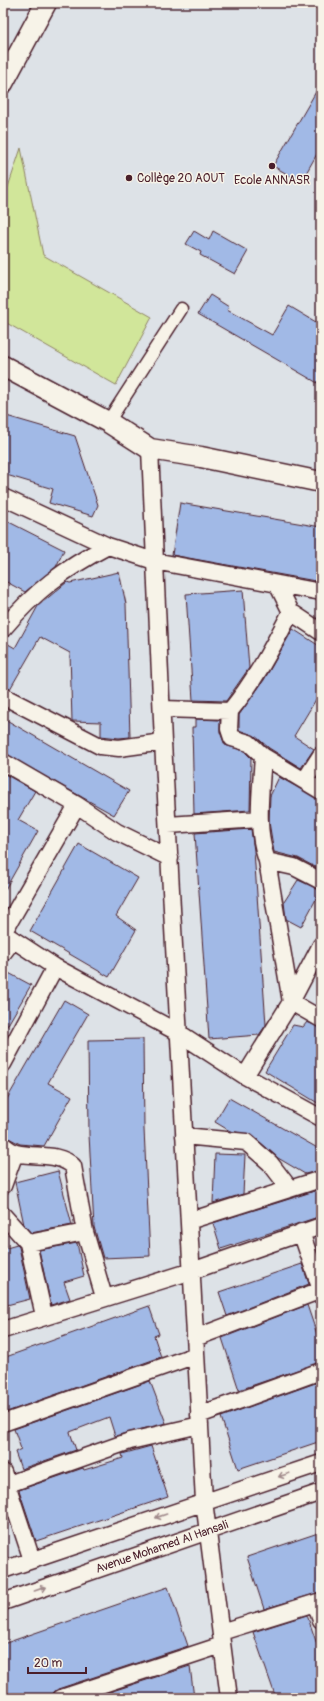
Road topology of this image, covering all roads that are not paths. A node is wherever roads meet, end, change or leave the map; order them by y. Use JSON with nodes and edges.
{"nodes":[{"id":1,"x":46,"y":3,"type":"edge"},
{"id":2,"x":3,"y":83,"type":"edge"},
{"id":3,"x":180,"y":309,"type":"dead end"},
{"id":4,"x":3,"y":366,"type":"edge"},
{"id":5,"x":108,"y":422,"type":"junction"},
{"id":6,"x":150,"y":449,"type":"junction"},
{"id":7,"x":321,"y":482,"type":"edge"},
{"id":8,"x":3,"y":497,"type":"edge"},
{"id":9,"x":108,"y":546,"type":"junction"},
{"id":10,"x":154,"y":561,"type":"junction"},
{"id":11,"x":277,"y":584,"type":"junction"},
{"id":12,"x":321,"y":592,"type":"edge"},
{"id":13,"x":291,"y":612,"type":"junction"},
{"id":14,"x":3,"y":629,"type":"edge"},
{"id":15,"x":321,"y":632,"type":"edge"},
{"id":16,"x":3,"y":696,"type":"edge"},
{"id":17,"x":162,"y":709,"type":"junction"},
{"id":18,"x":230,"y":711,"type":"junction"},
{"id":19,"x":163,"y":742,"type":"junction"},
{"id":20,"x":321,"y":755,"type":"edge"},
{"id":21,"x":264,"y":756,"type":"junction"},
{"id":22,"x":3,"y":762,"type":"edge"},
{"id":23,"x":305,"y":780,"type":"junction"},
{"id":24,"x":321,"y":791,"type":"edge"},
{"id":25,"x":77,"y":805,"type":"junction"},
{"id":26,"x":259,"y":818,"type":"junction"},
{"id":27,"x":168,"y":825,"type":"junction"},
{"id":28,"x":170,"y":858,"type":"junction"},
{"id":29,"x":267,"y":861,"type":"junction"},
{"id":30,"x":321,"y":881,"type":"edge"},
{"id":31,"x":6,"y":935,"type":"edge"},
{"id":32,"x":321,"y":945,"type":"edge"},
{"id":33,"x":3,"y":953,"type":"edge"},
{"id":34,"x":55,"y":967,"type":"junction"},
{"id":35,"x":291,"y":1002,"type":"junction"},
{"id":36,"x":321,"y":1019,"type":"edge"},
{"id":37,"x":179,"y":1033,"type":"junction"},
{"id":38,"x":3,"y":1064,"type":"edge"},
{"id":39,"x":245,"y":1076,"type":"junction"},
{"id":40,"x":321,"y":1118,"type":"edge"},
{"id":41,"x":184,"y":1136,"type":"junction"},
{"id":42,"x":9,"y":1149,"type":"edge"},
{"id":43,"x":321,"y":1179,"type":"edge"},
{"id":44,"x":3,"y":1186,"type":"edge"},
{"id":45,"x":290,"y":1189,"type":"junction"},
{"id":46,"x":3,"y":1215,"type":"edge"},
{"id":47,"x":189,"y":1221,"type":"junction"},
{"id":48,"x":321,"y":1226,"type":"edge"},
{"id":49,"x":85,"y":1232,"type":"junction"},
{"id":50,"x":301,"y":1232,"type":"junction"},
{"id":51,"x":28,"y":1243,"type":"junction"},
{"id":52,"x":192,"y":1271,"type":"junction"},
{"id":53,"x":321,"y":1290,"type":"edge"},
{"id":54,"x":104,"y":1297,"type":"junction"},
{"id":55,"x":44,"y":1316,"type":"junction"},
{"id":56,"x":3,"y":1330,"type":"edge"},
{"id":57,"x":195,"y":1338,"type":"junction"},
{"id":58,"x":196,"y":1356,"type":"junction"},
{"id":59,"x":321,"y":1371,"type":"edge"},
{"id":60,"x":200,"y":1420,"type":"junction"},
{"id":61,"x":3,"y":1423,"type":"edge"},
{"id":62,"x":321,"y":1463,"type":"edge"},
{"id":63,"x":4,"y":1481,"type":"edge"},
{"id":64,"x":321,"y":1492,"type":"edge"},
{"id":65,"x":204,"y":1501,"type":"junction"},
{"id":66,"x":208,"y":1532,"type":"junction"},
{"id":67,"x":32,"y":1560,"type":"junction"},
{"id":68,"x":3,"y":1570,"type":"edge"},
{"id":69,"x":3,"y":1602,"type":"edge"},
{"id":70,"x":318,"y":1602,"type":"edge"},
{"id":71,"x":321,"y":1620,"type":"edge"},
{"id":72,"x":221,"y":1638,"type":"junction"},
{"id":73,"x":61,"y":1698,"type":"edge"},
{"id":74,"x":229,"y":1698,"type":"edge"}],
"edges":[{"from":1,"to":2,"type":"street"},
{"from":3,"to":5,"type":"street"},
{"from":4,"to":5,"type":"street"},
{"from":5,"to":6,"type":"street"},
{"from":6,"to":7,"type":"street"},
{"from":6,"to":10,"type":"street"},
{"from":8,"to":9,"type":"street"},
{"from":9,"to":10,"type":"street"},
{"from":9,"to":14,"type":"street"},
{"from":10,"to":11,"type":"street"},
{"from":10,"to":17,"type":"street"},
{"from":11,"to":12,"type":"street"},
{"from":11,"to":13,"type":"street"},
{"from":13,"to":15,"type":"street"},
{"from":13,"to":18,"type":"street"},
{"from":16,"to":19,"type":"street"},
{"from":17,"to":18,"type":"street"},
{"from":17,"to":19,"type":"street"},
{"from":18,"to":21,"type":"street"},
{"from":19,"to":27,"type":"street"},
{"from":20,"to":23,"type":"street"},
{"from":21,"to":23,"type":"street"},
{"from":21,"to":26,"type":"street"},
{"from":22,"to":25,"type":"street"},
{"from":23,"to":24,"type":"street"},
{"from":25,"to":28,"type":"street"},
{"from":25,"to":31,"type":"street"},
{"from":26,"to":27,"type":"street"},
{"from":26,"to":29,"type":"street"},
{"from":27,"to":28,"type":"street"},
{"from":28,"to":37,"type":"street"},
{"from":29,"to":30,"type":"street"},
{"from":29,"to":35,"type":"street"},
{"from":31,"to":33,"type":"street"},
{"from":31,"to":34,"type":"street"},
{"from":32,"to":35,"type":"street"},
{"from":34,"to":37,"type":"street"},
{"from":34,"to":38,"type":"street"},
{"from":35,"to":36,"type":"street"},
{"from":35,"to":39,"type":"street"},
{"from":37,"to":39,"type":"street"},
{"from":37,"to":41,"type":"street"},
{"from":39,"to":40,"type":"street"},
{"from":41,"to":45,"type":"street"},
{"from":41,"to":47,"type":"street"},
{"from":42,"to":44,"type":"street"},
{"from":42,"to":49,"type":"street"},
{"from":43,"to":45,"type":"street"},
{"from":45,"to":47,"type":"street"},
{"from":46,"to":51,"type":"street"},
{"from":47,"to":52,"type":"street"},
{"from":48,"to":50,"type":"street"},
{"from":49,"to":51,"type":"street"},
{"from":49,"to":54,"type":"street"},
{"from":50,"to":52,"type":"street"},
{"from":50,"to":53,"type":"street"},
{"from":51,"to":55,"type":"street"},
{"from":52,"to":54,"type":"street"},
{"from":52,"to":57,"type":"street"},
{"from":53,"to":57,"type":"street"},
{"from":54,"to":55,"type":"street"},
{"from":55,"to":56,"type":"street"},
{"from":57,"to":58,"type":"street"},
{"from":58,"to":60,"type":"street"},
{"from":58,"to":61,"type":"street"},
{"from":59,"to":60,"type":"street"},
{"from":60,"to":63,"type":"street"},
{"from":60,"to":65,"type":"street"},
{"from":62,"to":65,"type":"street","one_way":true},
{"from":63,"to":67,"type":"street"},
{"from":64,"to":66,"type":"street","name":"Avenue Mohamed Al Hansali"},
{"from":65,"to":66,"type":"street"},
{"from":65,"to":67,"type":"street","one_way":true},
{"from":69,"to":66,"type":"street","name":"Avenue Mohamed Al Hansali","one_way":true},
{"from":66,"to":72,"type":"street"},
{"from":67,"to":68,"type":"street"},
{"from":70,"to":71,"type":"street"},
{"from":70,"to":72,"type":"street"},
{"from":72,"to":73,"type":"street"},
{"from":72,"to":74,"type":"street"}]}
